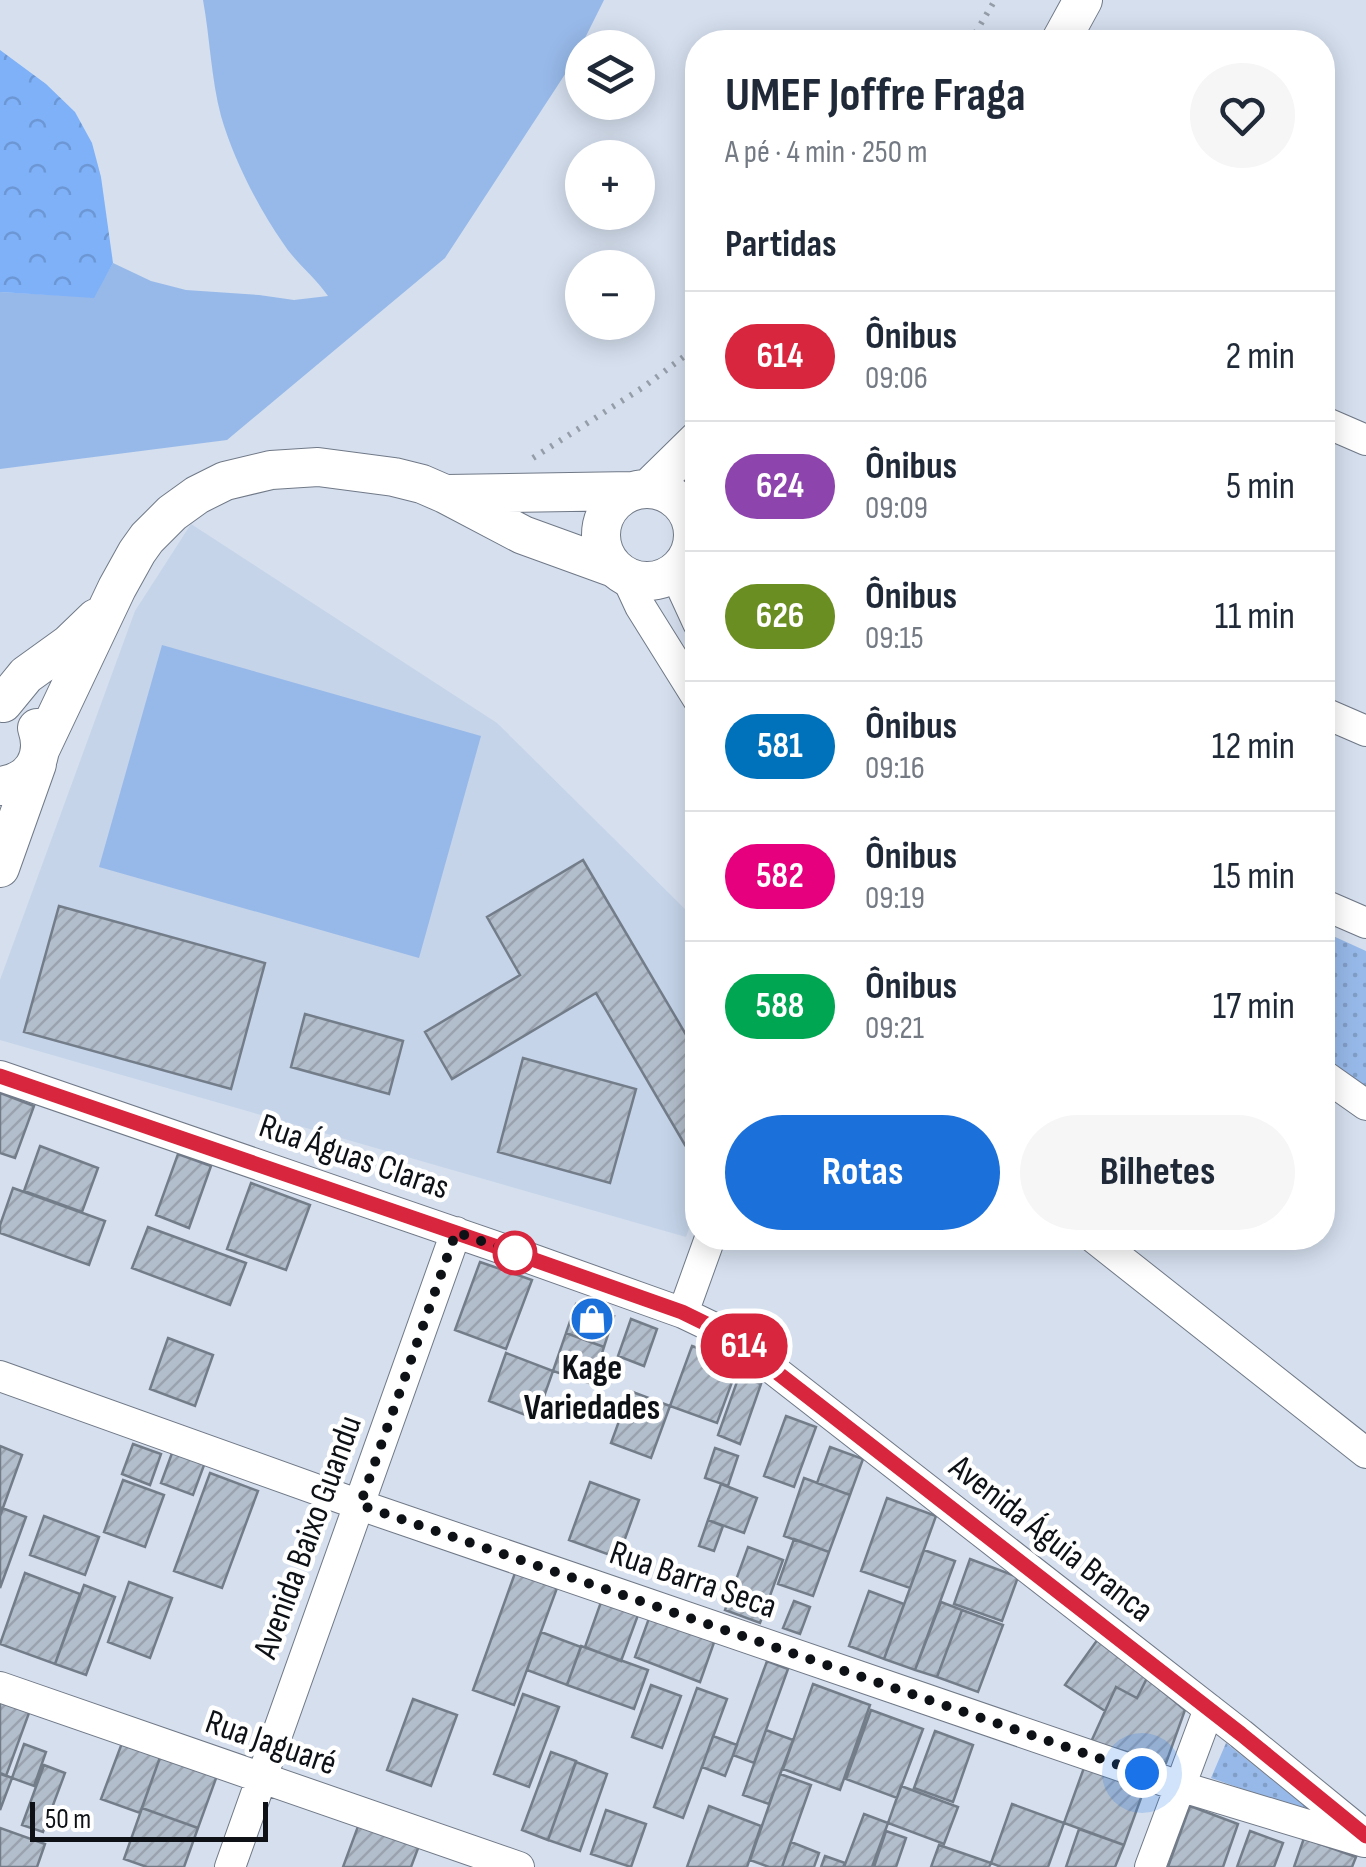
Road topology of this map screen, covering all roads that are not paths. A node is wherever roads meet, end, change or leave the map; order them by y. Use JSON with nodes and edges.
{"nodes":[{"id":1,"x":1083,"y":0,"type":"edge"},
{"id":2,"x":1066,"y":30,"type":"edge"},
{"id":3,"x":1335,"y":427,"type":"edge"},
{"id":4,"x":1366,"y":440,"type":"edge"},
{"id":5,"x":685,"y":476,"type":"edge"},
{"id":6,"x":445,"y":494,"type":"junction"},
{"id":7,"x":675,"y":504,"type":"edge"},
{"id":8,"x":621,"y":573,"type":"junction"},
{"id":9,"x":685,"y":584,"type":"edge"},
{"id":10,"x":118,"y":588,"type":"junction"},
{"id":11,"x":685,"y":678,"type":"edge"},
{"id":12,"x":2,"y":703,"type":"edge"},
{"id":13,"x":1335,"y":718,"type":"edge"},
{"id":14,"x":1366,"y":732,"type":"edge"},
{"id":15,"x":39,"y":756,"type":"junction"},
{"id":16,"x":0,"y":786,"type":"edge"},
{"id":17,"x":0,"y":868,"type":"edge"},
{"id":18,"x":1335,"y":910,"type":"edge"},
{"id":19,"x":1366,"y":923,"type":"edge"},
{"id":20,"x":0,"y":1076,"type":"edge"},
{"id":21,"x":1335,"y":1083,"type":"edge"},
{"id":22,"x":1366,"y":1105,"type":"edge"},
{"id":23,"x":456,"y":1232,"type":"junction"},
{"id":24,"x":705,"y":1250,"type":"edge"},
{"id":25,"x":1109,"y":1250,"type":"edge"},
{"id":26,"x":682,"y":1312,"type":"junction"},
{"id":27,"x":0,"y":1376,"type":"edge"},
{"id":28,"x":1366,"y":1453,"type":"edge"},
{"id":29,"x":360,"y":1505,"type":"junction"},
{"id":30,"x":0,"y":1687,"type":"edge"},
{"id":31,"x":1209,"y":1710,"type":"junction"},
{"id":32,"x":260,"y":1779,"type":"junction"},
{"id":33,"x":1179,"y":1786,"type":"junction"},
{"id":34,"x":1366,"y":1839,"type":"edge"},
{"id":35,"x":230,"y":1867,"type":"edge"},
{"id":36,"x":518,"y":1867,"type":"edge"},
{"id":37,"x":1150,"y":1867,"type":"edge"}],
"edges":[{"from":1,"to":2,"type":"main road"},
{"from":3,"to":4,"type":"street"},
{"from":5,"to":7,"type":"main road"},
{"from":6,"to":7,"type":"main road"},
{"from":6,"to":8,"type":"main road"},
{"from":6,"to":10,"type":"main road"},
{"from":7,"to":8,"type":"main road"},
{"from":8,"to":9,"type":"main road"},
{"from":8,"to":11,"type":"street"},
{"from":10,"to":12,"type":"main road"},
{"from":10,"to":15,"type":"main road"},
{"from":12,"to":15,"type":"main road"},
{"from":13,"to":14,"type":"street"},
{"from":15,"to":16,"type":"main road"},
{"from":15,"to":17,"type":"main road"},
{"from":18,"to":19,"type":"street"},
{"from":20,"to":23,"type":"street","name":"Rua Águas Claras"},
{"from":21,"to":22,"type":"street"},
{"from":23,"to":26,"type":"street","name":"Rua Águas Claras"},
{"from":23,"to":29,"type":"street","name":"Avenida Baixo Guandu"},
{"from":24,"to":26,"type":"street"},
{"from":25,"to":28,"type":"street"},
{"from":26,"to":31,"type":"street","name":"Avenida Águia Branca"},
{"from":27,"to":29,"type":"street","name":"Rua Barra Seca"},
{"from":29,"to":32,"type":"street","name":"Avenida Baixo Guandu"},
{"from":29,"to":33,"type":"street","name":"Rua Barra Seca"},
{"from":30,"to":32,"type":"street","name":"Rua Jaguaré"},
{"from":31,"to":33,"type":"street"},
{"from":31,"to":34,"type":"street","name":"Avenida Águia Branca"},
{"from":32,"to":35,"type":"street","name":"Avenida Baixo Guandu"},
{"from":32,"to":36,"type":"street","name":"Rua Jaguaré"},
{"from":33,"to":34,"type":"street","name":"Rua Barra Seca"},
{"from":33,"to":37,"type":"street"}]}
